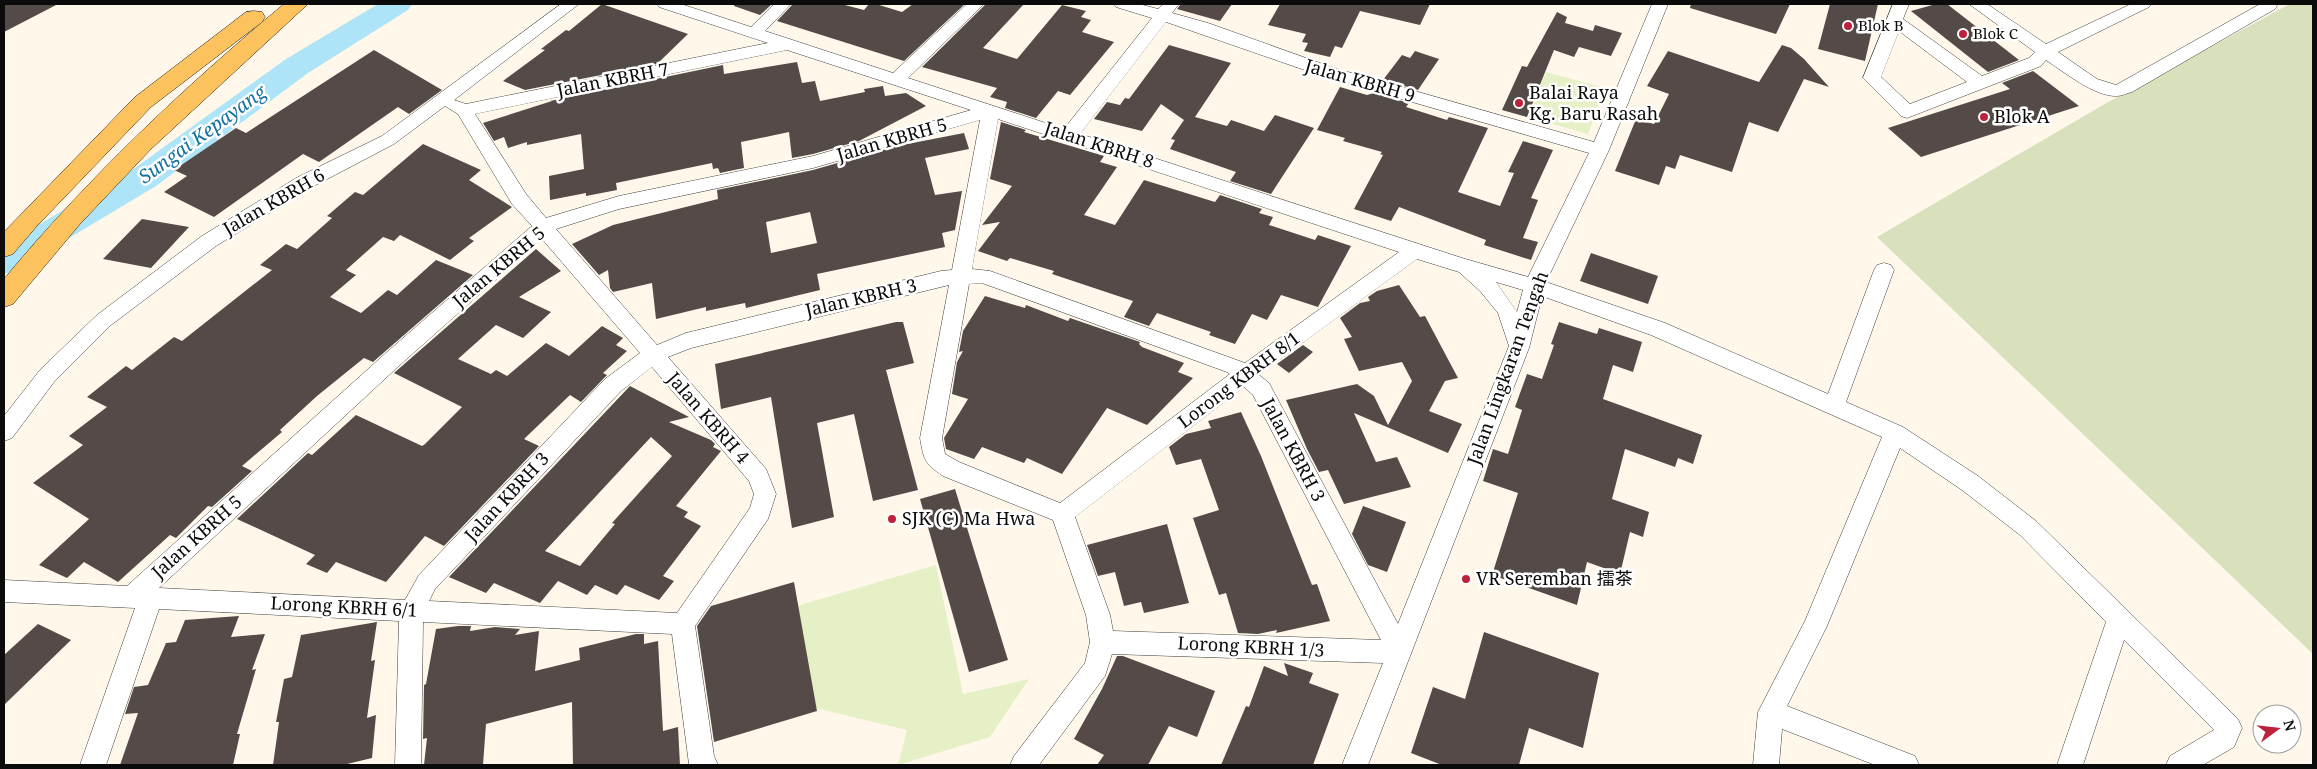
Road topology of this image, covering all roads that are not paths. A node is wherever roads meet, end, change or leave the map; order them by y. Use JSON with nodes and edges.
{"nodes":[{"id":1,"x":240,"y":4,"type":"edge"},
{"id":2,"x":271,"y":4,"type":"edge"},
{"id":3,"x":297,"y":4,"type":"edge"},
{"id":4,"x":312,"y":4,"type":"edge"},
{"id":5,"x":571,"y":4,"type":"edge"},
{"id":6,"x":665,"y":4,"type":"edge"},
{"id":7,"x":783,"y":4,"type":"edge"},
{"id":8,"x":976,"y":4,"type":"edge"},
{"id":9,"x":1122,"y":4,"type":"edge"},
{"id":10,"x":1660,"y":4,"type":"edge"},
{"id":11,"x":1901,"y":4,"type":"edge"},
{"id":12,"x":1977,"y":4,"type":"edge"},
{"id":13,"x":2268,"y":4,"type":"edge"},
{"id":14,"x":2137,"y":5,"type":"edge"},
{"id":15,"x":1167,"y":10,"type":"edge"},
{"id":16,"x":1896,"y":21,"type":"junction"},
{"id":17,"x":753,"y":34,"type":"junction"},
{"id":18,"x":787,"y":45,"type":"junction"},
{"id":19,"x":2044,"y":52,"type":"junction"},
{"id":20,"x":237,"y":54,"type":"junction"},
{"id":21,"x":895,"y":80,"type":"junction"},
{"id":22,"x":1980,"y":83,"type":"junction"},
{"id":23,"x":441,"y":100,"type":"junction"},
{"id":24,"x":143,"y":102,"type":"junction"},
{"id":25,"x":464,"y":110,"type":"junction"},
{"id":26,"x":991,"y":110,"type":"junction"},
{"id":27,"x":1069,"y":135,"type":"junction"},
{"id":28,"x":1600,"y":150,"type":"junction"},
{"id":29,"x":543,"y":227,"type":"junction"},
{"id":30,"x":4,"y":248,"type":"edge"},
{"id":31,"x":1421,"y":251,"type":"junction"},
{"id":32,"x":1458,"y":264,"type":"junction"},
{"id":33,"x":1884,"y":270,"type":"dead end"},
{"id":34,"x":961,"y":277,"type":"junction"},
{"id":35,"x":1534,"y":286,"type":"junction"},
{"id":36,"x":4,"y":298,"type":"edge"},
{"id":37,"x":1519,"y":348,"type":"junction"},
{"id":38,"x":653,"y":355,"type":"junction"},
{"id":39,"x":1244,"y":375,"type":"junction"},
{"id":40,"x":1834,"y":407,"type":"junction"},
{"id":41,"x":4,"y":432,"type":"edge"},
{"id":42,"x":1895,"y":433,"type":"junction"},
{"id":43,"x":1062,"y":514,"type":"junction"},
{"id":44,"x":4,"y":591,"type":"edge"},
{"id":45,"x":142,"y":597,"type":"junction"},
{"id":46,"x":411,"y":611,"type":"junction"},
{"id":47,"x":2119,"y":620,"type":"junction"},
{"id":48,"x":683,"y":624,"type":"junction"},
{"id":49,"x":1102,"y":642,"type":"junction"},
{"id":50,"x":1400,"y":652,"type":"junction"},
{"id":51,"x":1771,"y":712,"type":"junction"},
{"id":52,"x":93,"y":765,"type":"edge"},
{"id":53,"x":408,"y":765,"type":"edge"},
{"id":54,"x":703,"y":765,"type":"edge"},
{"id":55,"x":1023,"y":765,"type":"edge"},
{"id":56,"x":1355,"y":765,"type":"edge"},
{"id":57,"x":1766,"y":765,"type":"edge"},
{"id":58,"x":1906,"y":765,"type":"edge"},
{"id":59,"x":2070,"y":765,"type":"edge"},
{"id":60,"x":2179,"y":765,"type":"edge"}],
"edges":[{"from":1,"to":24,"type":"main road"},
{"from":2,"to":24,"type":"main road"},
{"from":3,"to":20,"type":"main road"},
{"from":4,"to":20,"type":"main road"},
{"from":5,"to":23,"type":"street","name":"Jalan KBRH 6"},
{"from":6,"to":17,"type":"street","name":"Jalan KBRH 8"},
{"from":7,"to":17,"type":"street"},
{"from":8,"to":21,"type":"street"},
{"from":9,"to":15,"type":"street","name":"Jalan KBRH 9"},
{"from":10,"to":28,"type":"street","name":"Jalan Lingkaran Tengah"},
{"from":11,"to":16,"type":"street"},
{"from":12,"to":19,"type":"street"},
{"from":13,"to":19,"type":"street"},
{"from":14,"to":19,"type":"street"},
{"from":15,"to":27,"type":"street"},
{"from":15,"to":28,"type":"street","name":"Jalan KBRH 9"},
{"from":16,"to":22,"type":"street"},
{"from":16,"to":22,"type":"street"},
{"from":17,"to":18,"type":"street","name":"Jalan KBRH 8"},
{"from":18,"to":21,"type":"street","name":"Jalan KBRH 8"},
{"from":18,"to":25,"type":"street","name":"Jalan KBRH 7"},
{"from":19,"to":22,"type":"street"},
{"from":20,"to":36,"type":"main road"},
{"from":21,"to":26,"type":"street","name":"Jalan KBRH 8"},
{"from":23,"to":25,"type":"street"},
{"from":23,"to":41,"type":"street","name":"Jalan KBRH 6"},
{"from":24,"to":30,"type":"main road"},
{"from":25,"to":29,"type":"street","name":"Jalan KBRH 4"},
{"from":26,"to":27,"type":"street","name":"Jalan KBRH 8"},
{"from":26,"to":29,"type":"street","name":"Jalan KBRH 5"},
{"from":26,"to":34,"type":"street"},
{"from":27,"to":31,"type":"street","name":"Jalan KBRH 8"},
{"from":28,"to":35,"type":"street","name":"Jalan Lingkaran Tengah"},
{"from":29,"to":38,"type":"street","name":"Jalan KBRH 4"},
{"from":29,"to":45,"type":"street","name":"Jalan KBRH 5"},
{"from":31,"to":32,"type":"street","name":"Jalan KBRH 8"},
{"from":31,"to":39,"type":"street","name":"Lorong KBRH 8/1"},
{"from":32,"to":35,"type":"street","name":"Jalan KBRH 8"},
{"from":32,"to":37,"type":"street"},
{"from":33,"to":40,"type":"street"},
{"from":34,"to":38,"type":"street","name":"Jalan KBRH 3"},
{"from":34,"to":39,"type":"street","name":"Jalan KBRH 3"},
{"from":34,"to":43,"type":"street"},
{"from":35,"to":37,"type":"street","name":"Jalan Lingkaran Tengah"},
{"from":35,"to":40,"type":"street","name":"Jalan KBRH 8"},
{"from":37,"to":50,"type":"street","name":"Jalan Lingkaran Tengah"},
{"from":38,"to":46,"type":"street","name":"Jalan KBRH 3"},
{"from":38,"to":48,"type":"street","name":"Jalan KBRH 4"},
{"from":39,"to":43,"type":"street","name":"Lorong KBRH 8/1"},
{"from":39,"to":50,"type":"street","name":"Jalan KBRH 3"},
{"from":40,"to":42,"type":"street","name":"Jalan KBRH 8"},
{"from":42,"to":47,"type":"street","name":"Jalan KBRH 8"},
{"from":42,"to":51,"type":"street"},
{"from":43,"to":49,"type":"street"},
{"from":44,"to":45,"type":"street","name":"Lorong KBRH 6/1"},
{"from":45,"to":46,"type":"street","name":"Lorong KBRH 6/1"},
{"from":45,"to":52,"type":"street","name":"Jalan KBRH 5"},
{"from":46,"to":48,"type":"street","name":"Lorong KBRH 6/1"},
{"from":46,"to":53,"type":"street","name":"Jalan KBRH 3"},
{"from":47,"to":59,"type":"street"},
{"from":47,"to":60,"type":"street","name":"Jalan KBRH 8"},
{"from":48,"to":54,"type":"street"},
{"from":49,"to":50,"type":"street","name":"Lorong KBRH 1/3"},
{"from":49,"to":55,"type":"street"},
{"from":50,"to":56,"type":"street","name":"Jalan Lingkaran Tengah"},
{"from":51,"to":57,"type":"street"},
{"from":51,"to":58,"type":"street"}]}
